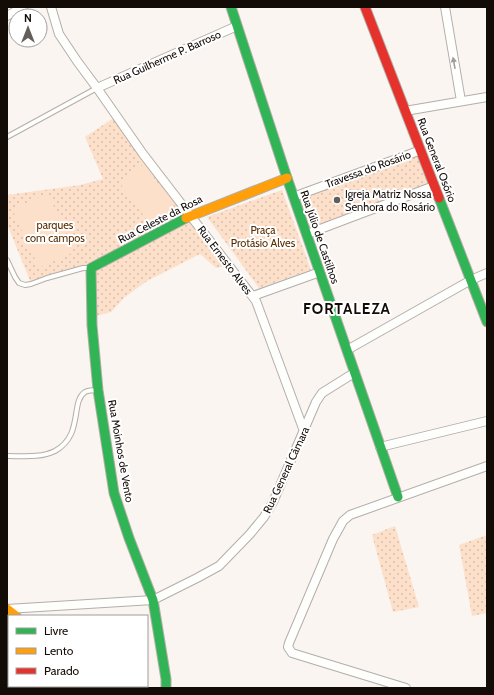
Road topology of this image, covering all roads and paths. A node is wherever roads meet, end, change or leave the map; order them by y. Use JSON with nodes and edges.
{"nodes":[{"id":1,"x":23,"y":7,"type":"edge"},
{"id":2,"x":50,"y":7,"type":"edge"},
{"id":3,"x":231,"y":7,"type":"edge"},
{"id":4,"x":365,"y":7,"type":"edge"},
{"id":5,"x":445,"y":7,"type":"edge"},
{"id":6,"x":7,"y":16,"type":"edge"},
{"id":7,"x":237,"y":26,"type":"junction"},
{"id":8,"x":97,"y":88,"type":"junction"},
{"id":9,"x":487,"y":97,"type":"edge"},
{"id":10,"x":461,"y":101,"type":"junction"},
{"id":11,"x":406,"y":110,"type":"junction"},
{"id":12,"x":7,"y":137,"type":"edge"},
{"id":13,"x":421,"y":150,"type":"junction"},
{"id":14,"x":287,"y":178,"type":"junction"},
{"id":15,"x":434,"y":186,"type":"junction"},
{"id":16,"x":293,"y":197,"type":"junction"},
{"id":17,"x":191,"y":215,"type":"junction"},
{"id":18,"x":307,"y":234,"type":"junction"},
{"id":19,"x":7,"y":260,"type":"edge"},
{"id":20,"x":91,"y":268,"type":"junction"},
{"id":21,"x":320,"y":272,"type":"junction"},
{"id":22,"x":487,"y":273,"type":"edge"},
{"id":23,"x":471,"y":280,"type":"junction"},
{"id":24,"x":252,"y":296,"type":"junction"},
{"id":25,"x":487,"y":322,"type":"edge"},
{"id":26,"x":347,"y":350,"type":"junction"},
{"id":27,"x":354,"y":373,"type":"junction"},
{"id":28,"x":98,"y":390,"type":"junction"},
{"id":29,"x":487,"y":421,"type":"edge"},
{"id":30,"x":304,"y":431,"type":"junction"},
{"id":31,"x":380,"y":447,"type":"junction"},
{"id":32,"x":8,"y":456,"type":"dead end"},
{"id":33,"x":487,"y":466,"type":"edge"},
{"id":34,"x":398,"y":497,"type":"junction"},
{"id":35,"x":153,"y":600,"type":"junction"},
{"id":36,"x":7,"y":609,"type":"edge"},
{"id":37,"x":166,"y":683,"type":"edge"},
{"id":38,"x":160,"y":688,"type":"edge"},
{"id":39,"x":406,"y":688,"type":"edge"}],
"edges":[{"from":1,"to":6,"type":"street"},
{"from":2,"to":8,"type":"street","name":"Rua Ernesto Alves"},
{"from":3,"to":7,"type":"street","name":"Rua Júlio de Castilhos"},
{"from":4,"to":11,"type":"street","name":"Rua General Osório"},
{"from":10,"to":5,"type":"street","one_way":true},
{"from":7,"to":8,"type":"street","name":"Rua Guilherme P. Barroso"},
{"from":7,"to":14,"type":"street","name":"Rua Júlio de Castilhos"},
{"from":8,"to":12,"type":"lane"},
{"from":8,"to":17,"type":"street","name":"Rua Ernesto Alves"},
{"from":9,"to":10,"type":"street"},
{"from":10,"to":11,"type":"street"},
{"from":11,"to":13,"type":"street","name":"Rua General Osório"},
{"from":13,"to":15,"type":"street","name":"Rua General Osório"},
{"from":13,"to":16,"type":"street","name":"Travessa do Rosário"},
{"from":14,"to":16,"type":"street","name":"Rua Júlio de Castilhos"},
{"from":14,"to":17,"type":"street","name":"Rua Celeste da Rosa"},
{"from":15,"to":18,"type":"street"},
{"from":15,"to":23,"type":"street","name":"Rua General Osório"},
{"from":16,"to":18,"type":"street","name":"Rua Júlio de Castilhos"},
{"from":17,"to":20,"type":"street","name":"Rua Celeste da Rosa"},
{"from":17,"to":24,"type":"street","name":"Rua Ernesto Alves"},
{"from":18,"to":21,"type":"street","name":"Rua Júlio de Castilhos"},
{"from":19,"to":20,"type":"lane"},
{"from":20,"to":28,"type":"street","name":"Rua Moinhos de Vento"},
{"from":21,"to":24,"type":"street"},
{"from":21,"to":26,"type":"street","name":"Rua Júlio de Castilhos"},
{"from":22,"to":23,"type":"street"},
{"from":23,"to":25,"type":"street","name":"Rua General Osório"},
{"from":23,"to":26,"type":"street"},
{"from":24,"to":30,"type":"street","name":"Rua Ernesto Alves"},
{"from":26,"to":27,"type":"street","name":"Rua Júlio de Castilhos"},
{"from":27,"to":30,"type":"street","name":"Rua General Câmara"},
{"from":27,"to":31,"type":"street","name":"Rua Júlio de Castilhos"},
{"from":28,"to":32,"type":"lane"},
{"from":28,"to":35,"type":"street","name":"Rua Moinhos de Vento"},
{"from":29,"to":31,"type":"street"},
{"from":30,"to":35,"type":"street","name":"Rua General Câmara"},
{"from":31,"to":34,"type":"street","name":"Rua Júlio de Castilhos"},
{"from":33,"to":34,"type":"street"},
{"from":34,"to":39,"type":"street"},
{"from":35,"to":36,"type":"street","name":"Rua General Câmara"},
{"from":35,"to":37,"type":"street","name":"Rua Moinhos de Vento"},
{"from":37,"to":38,"type":"street","name":"Rua Moinhos de Vento"}]}
